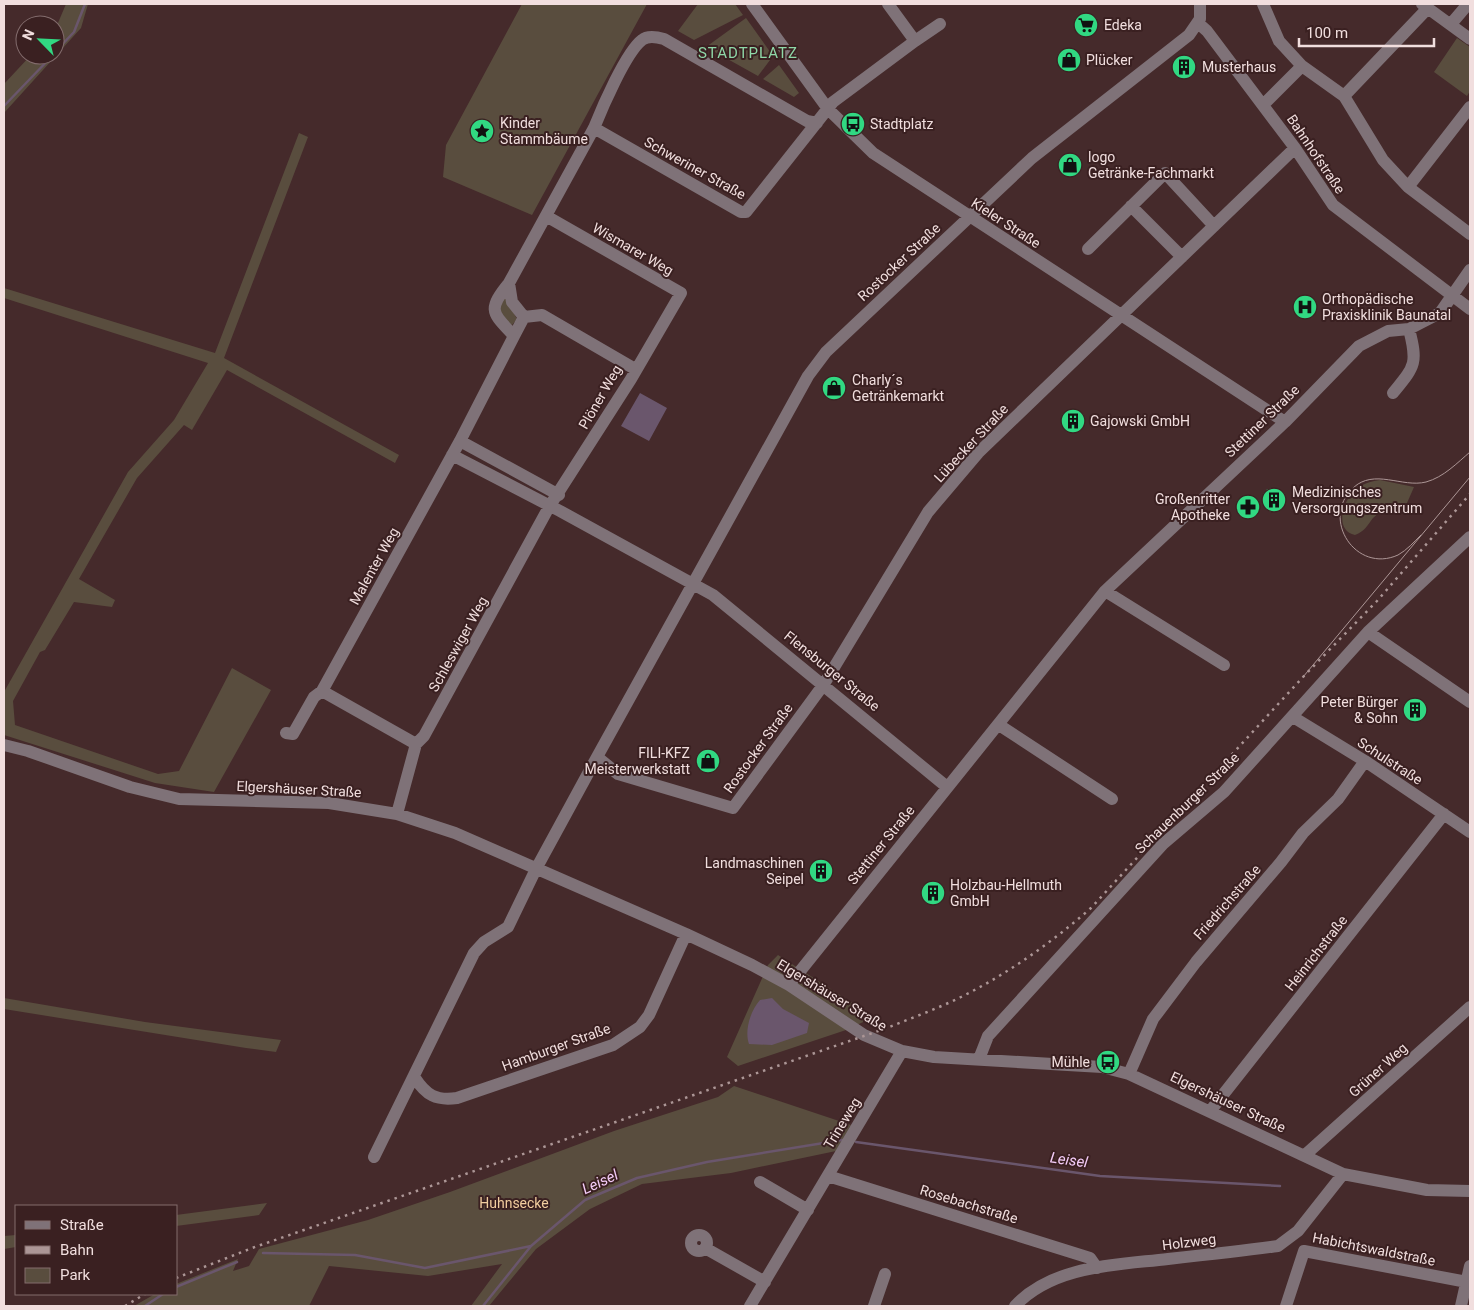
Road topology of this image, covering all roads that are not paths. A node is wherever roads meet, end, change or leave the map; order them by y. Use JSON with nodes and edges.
{"nodes":[{"id":1,"x":752,"y":4,"type":"edge"},
{"id":2,"x":888,"y":4,"type":"edge"},
{"id":3,"x":1200,"y":4,"type":"edge"},
{"id":4,"x":1264,"y":4,"type":"edge"},
{"id":5,"x":1468,"y":4,"type":"edge"},
{"id":6,"x":1425,"y":6,"type":"edge"},
{"id":7,"x":1198,"y":23,"type":"junction"},
{"id":8,"x":940,"y":24,"type":"dead end"},
{"id":9,"x":1451,"y":24,"type":"junction"},
{"id":10,"x":1470,"y":39,"type":"edge"},
{"id":11,"x":915,"y":41,"type":"junction"},
{"id":12,"x":1302,"y":66,"type":"junction"},
{"id":13,"x":1344,"y":96,"type":"junction"},
{"id":14,"x":1264,"y":105,"type":"junction"},
{"id":15,"x":1470,"y":106,"type":"edge"},
{"id":16,"x":828,"y":109,"type":"junction"},
{"id":17,"x":817,"y":122,"type":"junction"},
{"id":18,"x":594,"y":128,"type":"junction"},
{"id":19,"x":1295,"y":148,"type":"junction"},
{"id":20,"x":1408,"y":187,"type":"junction"},
{"id":21,"x":1131,"y":206,"type":"junction"},
{"id":22,"x":546,"y":216,"type":"junction"},
{"id":23,"x":968,"y":217,"type":"junction"},
{"id":24,"x":1214,"y":226,"type":"junction"},
{"id":25,"x":1470,"y":234,"type":"edge"},
{"id":26,"x":1088,"y":249,"type":"dead end"},
{"id":27,"x":1182,"y":257,"type":"junction"},
{"id":28,"x":1470,"y":270,"type":"edge"},
{"id":29,"x":509,"y":283,"type":"junction"},
{"id":30,"x":1452,"y":296,"type":"junction"},
{"id":31,"x":1470,"y":309,"type":"edge"},
{"id":32,"x":1122,"y":315,"type":"junction"},
{"id":33,"x":524,"y":317,"type":"junction"},
{"id":34,"x":1409,"y":329,"type":"junction"},
{"id":35,"x":514,"y":336,"type":"junction"},
{"id":36,"x":635,"y":369,"type":"junction"},
{"id":37,"x":1393,"y":393,"type":"dead end"},
{"id":38,"x":1285,"y":422,"type":"junction"},
{"id":39,"x":460,"y":441,"type":"junction"},
{"id":40,"x":452,"y":455,"type":"junction"},
{"id":41,"x":559,"y":495,"type":"junction"},
{"id":42,"x":550,"y":507,"type":"junction"},
{"id":43,"x":1470,"y":536,"type":"edge"},
{"id":44,"x":693,"y":583,"type":"junction"},
{"id":45,"x":1105,"y":591,"type":"junction"},
{"id":46,"x":1368,"y":632,"type":"junction"},
{"id":47,"x":1224,"y":665,"type":"dead end"},
{"id":48,"x":824,"y":684,"type":"junction"},
{"id":49,"x":322,"y":691,"type":"junction"},
{"id":50,"x":1470,"y":699,"type":"edge"},
{"id":51,"x":1293,"y":717,"type":"junction"},
{"id":52,"x":1000,"y":725,"type":"junction"},
{"id":53,"x":286,"y":733,"type":"dead end"},
{"id":54,"x":416,"y":744,"type":"junction"},
{"id":55,"x":4,"y":745,"type":"edge"},
{"id":56,"x":597,"y":757,"type":"junction"},
{"id":57,"x":1364,"y":760,"type":"junction"},
{"id":58,"x":948,"y":787,"type":"junction"},
{"id":59,"x":1112,"y":799,"type":"dead end"},
{"id":60,"x":397,"y":814,"type":"junction"},
{"id":61,"x":1444,"y":814,"type":"junction"},
{"id":62,"x":1470,"y":832,"type":"edge"},
{"id":63,"x":536,"y":869,"type":"junction"},
{"id":64,"x":686,"y":934,"type":"junction"},
{"id":65,"x":789,"y":985,"type":"junction"},
{"id":66,"x":1470,"y":1008,"type":"edge"},
{"id":67,"x":902,"y":1051,"type":"junction"},
{"id":68,"x":979,"y":1059,"type":"junction"},
{"id":69,"x":1130,"y":1074,"type":"junction"},
{"id":70,"x":414,"y":1078,"type":"junction"},
{"id":71,"x":1211,"y":1110,"type":"junction"},
{"id":72,"x":1306,"y":1155,"type":"junction"},
{"id":73,"x":374,"y":1157,"type":"dead end"},
{"id":74,"x":1343,"y":1174,"type":"junction"},
{"id":75,"x":828,"y":1176,"type":"junction"},
{"id":76,"x":760,"y":1182,"type":"dead end"},
{"id":77,"x":1470,"y":1191,"type":"edge"},
{"id":78,"x":808,"y":1210,"type":"junction"},
{"id":79,"x":1298,"y":1231,"type":"junction"},
{"id":80,"x":705,"y":1248,"type":"dead end"},
{"id":81,"x":1304,"y":1251,"type":"junction"},
{"id":82,"x":1470,"y":1266,"type":"edge"},
{"id":83,"x":1097,"y":1268,"type":"junction"},
{"id":84,"x":885,"y":1274,"type":"dead end"},
{"id":85,"x":764,"y":1282,"type":"junction"},
{"id":86,"x":1466,"y":1282,"type":"junction"},
{"id":87,"x":750,"y":1306,"type":"edge"},
{"id":88,"x":874,"y":1306,"type":"edge"},
{"id":89,"x":1015,"y":1306,"type":"edge"},
{"id":90,"x":1286,"y":1306,"type":"edge"},
{"id":91,"x":1461,"y":1306,"type":"edge"}],
"edges":[{"from":1,"to":16,"type":"street","name":"Kieler Straße"},
{"from":2,"to":11,"type":"street"},
{"from":3,"to":7,"type":"street"},
{"from":4,"to":12,"type":"street"},
{"from":5,"to":9,"type":"street"},
{"from":6,"to":9,"type":"street"},
{"from":6,"to":13,"type":"street"},
{"from":7,"to":14,"type":"street","name":"Bahnhofstraße"},
{"from":7,"to":23,"type":"street","name":"Rostocker Straße"},
{"from":8,"to":11,"type":"street","name":"Schweriner Straße"},
{"from":9,"to":10,"type":"street"},
{"from":11,"to":16,"type":"street","name":"Schweriner Straße"},
{"from":12,"to":13,"type":"street"},
{"from":12,"to":14,"type":"street"},
{"from":13,"to":20,"type":"street"},
{"from":14,"to":19,"type":"street","name":"Bahnhofstraße"},
{"from":15,"to":20,"type":"street"},
{"from":16,"to":17,"type":"street","name":"Schweriner Straße"},
{"from":16,"to":23,"type":"street","name":"Kieler Straße"},
{"from":17,"to":18,"type":"street","name":"Schweriner Straße"},
{"from":17,"to":18,"type":"street"},
{"from":18,"to":22,"type":"street"},
{"from":19,"to":24,"type":"street","name":"Lübecker Straße"},
{"from":19,"to":30,"type":"street","name":"Bahnhofstraße"},
{"from":20,"to":25,"type":"street"},
{"from":21,"to":24,"type":"street"},
{"from":21,"to":26,"type":"street"},
{"from":21,"to":27,"type":"street"},
{"from":22,"to":29,"type":"street"},
{"from":22,"to":36,"type":"street","name":"Wismarer Weg"},
{"from":23,"to":32,"type":"street","name":"Kieler Straße"},
{"from":23,"to":44,"type":"street","name":"Rostocker Straße"},
{"from":24,"to":27,"type":"street","name":"Lübecker Straße"},
{"from":27,"to":32,"type":"street","name":"Lübecker Straße"},
{"from":28,"to":30,"type":"street","name":"Stettiner Straße"},
{"from":29,"to":33,"type":"street"},
{"from":29,"to":35,"type":"street"},
{"from":30,"to":31,"type":"street","name":"Bahnhofstraße"},
{"from":30,"to":34,"type":"street","name":"Stettiner Straße"},
{"from":32,"to":38,"type":"street","name":"Kieler Straße"},
{"from":32,"to":48,"type":"street","name":"Lübecker Straße"},
{"from":33,"to":35,"type":"street","name":"Malenter Weg"},
{"from":33,"to":36,"type":"street","name":"Plöner Weg"},
{"from":34,"to":37,"type":"street"},
{"from":34,"to":38,"type":"street","name":"Stettiner Straße"},
{"from":35,"to":39,"type":"street","name":"Malenter Weg"},
{"from":36,"to":41,"type":"street","name":"Plöner Weg"},
{"from":38,"to":45,"type":"street","name":"Stettiner Straße"},
{"from":39,"to":40,"type":"street","name":"Malenter Weg"},
{"from":39,"to":41,"type":"street"},
{"from":40,"to":42,"type":"street"},
{"from":40,"to":49,"type":"street","name":"Malenter Weg"},
{"from":41,"to":42,"type":"street","name":"Schleswiger Weg"},
{"from":42,"to":44,"type":"street"},
{"from":42,"to":54,"type":"street","name":"Schleswiger Weg"},
{"from":43,"to":46,"type":"street","name":"Schauenburger Straße"},
{"from":44,"to":48,"type":"street","name":"Flensburger Straße"},
{"from":44,"to":56,"type":"street","name":"Rostocker Straße"},
{"from":45,"to":47,"type":"street"},
{"from":45,"to":52,"type":"street","name":"Stettiner Straße"},
{"from":46,"to":50,"type":"street"},
{"from":46,"to":51,"type":"street","name":"Schauenburger Straße"},
{"from":48,"to":56,"type":"street","name":"Rostocker Straße"},
{"from":48,"to":58,"type":"street","name":"Flensburger Straße"},
{"from":49,"to":53,"type":"street","name":"Malenter Weg"},
{"from":49,"to":54,"type":"street"},
{"from":51,"to":57,"type":"street","name":"Schulstraße"},
{"from":51,"to":68,"type":"street","name":"Schauenburger Straße"},
{"from":52,"to":58,"type":"street","name":"Stettiner Straße"},
{"from":52,"to":59,"type":"street"},
{"from":54,"to":60,"type":"street","name":"Schleswiger Weg"},
{"from":55,"to":60,"type":"street","name":"Elgershäuser Straße"},
{"from":56,"to":63,"type":"street","name":"Rostocker Straße"},
{"from":57,"to":61,"type":"street","name":"Schulstraße"},
{"from":57,"to":69,"type":"street","name":"Friedrichstraße"},
{"from":58,"to":65,"type":"street","name":"Stettiner Straße"},
{"from":60,"to":63,"type":"street","name":"Elgershäuser Straße"},
{"from":61,"to":62,"type":"street","name":"Schulstraße"},
{"from":61,"to":71,"type":"street","name":"Heinrichstraße"},
{"from":63,"to":64,"type":"street","name":"Elgershäuser Straße"},
{"from":63,"to":70,"type":"street"},
{"from":64,"to":65,"type":"street","name":"Elgershäuser Straße"},
{"from":64,"to":70,"type":"street","name":"Hamburger Straße"},
{"from":65,"to":67,"type":"street","name":"Elgershäuser Straße"},
{"from":66,"to":72,"type":"street","name":"Grüner Weg"},
{"from":67,"to":68,"type":"street","name":"Elgershäuser Straße"},
{"from":67,"to":75,"type":"street","name":"Trineweg"},
{"from":68,"to":69,"type":"street","name":"Elgershäuser Straße"},
{"from":69,"to":71,"type":"street","name":"Elgershäuser Straße"},
{"from":70,"to":73,"type":"street"},
{"from":71,"to":72,"type":"street","name":"Elgershäuser Straße"},
{"from":72,"to":74,"type":"street","name":"Elgershäuser Straße"},
{"from":74,"to":77,"type":"street","name":"Elgershäuser Straße"},
{"from":74,"to":79,"type":"street","name":"Holzweg"},
{"from":75,"to":78,"type":"street","name":"Trineweg"},
{"from":75,"to":83,"type":"street","name":"Rosebachstraße"},
{"from":76,"to":78,"type":"street"},
{"from":78,"to":85,"type":"street","name":"Trineweg"},
{"from":79,"to":81,"type":"street"},
{"from":79,"to":83,"type":"street","name":"Holzweg"},
{"from":80,"to":85,"type":"street"},
{"from":81,"to":86,"type":"street","name":"Habichtswaldstraße"},
{"from":81,"to":90,"type":"street","name":"Habichtswaldstraße"},
{"from":82,"to":86,"type":"street"},
{"from":83,"to":89,"type":"street","name":"Holzweg"},
{"from":84,"to":88,"type":"street"},
{"from":85,"to":87,"type":"street","name":"Trineweg"},
{"from":86,"to":91,"type":"street"}]}
